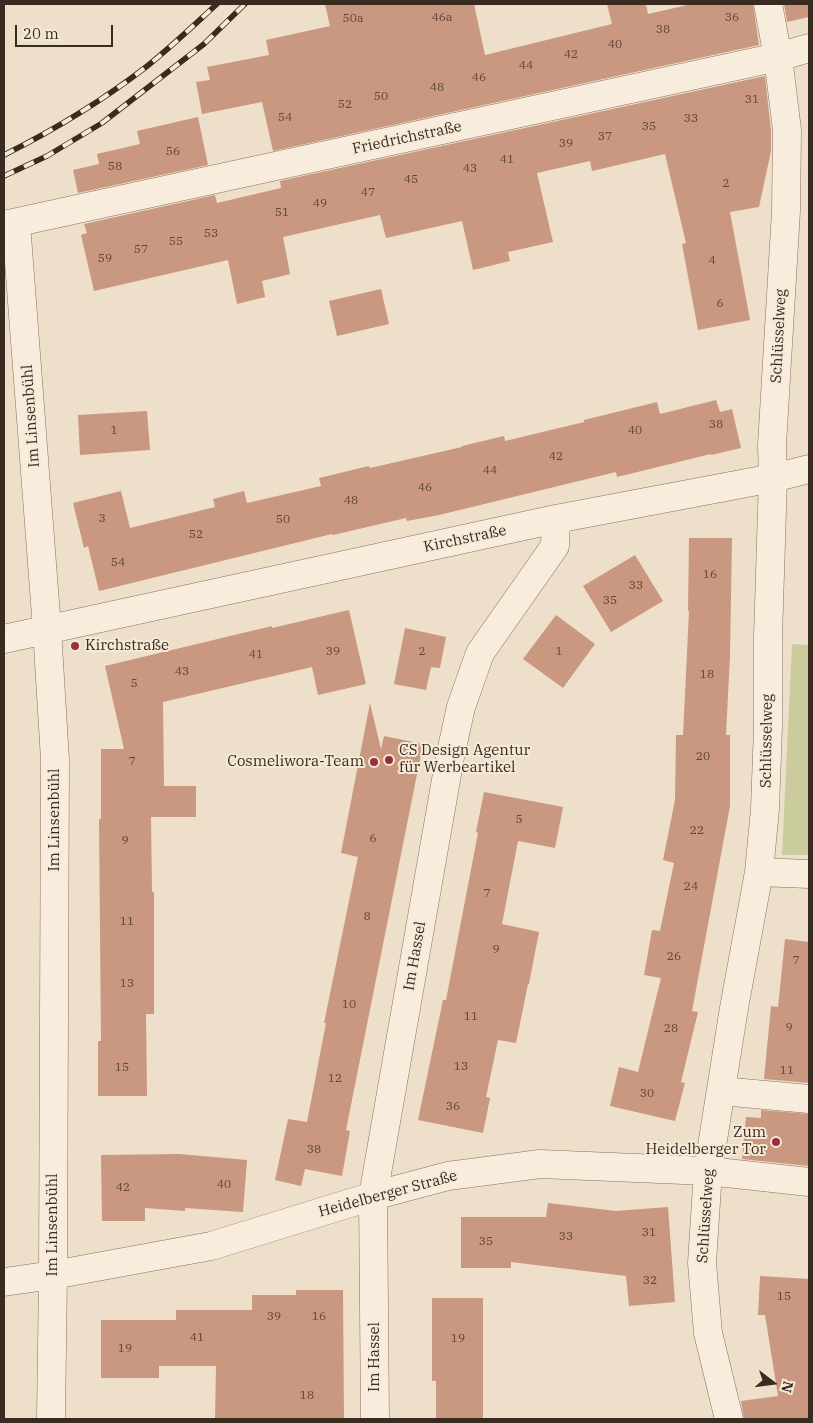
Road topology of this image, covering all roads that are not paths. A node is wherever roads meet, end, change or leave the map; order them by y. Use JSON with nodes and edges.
{"nodes":[{"id":1,"x":768,"y":4,"type":"edge"},
{"id":2,"x":809,"y":48,"type":"edge"},
{"id":3,"x":778,"y":57,"type":"junction"},
{"id":4,"x":10,"y":224,"type":"edge"},
{"id":5,"x":809,"y":469,"type":"edge"},
{"id":6,"x":773,"y":478,"type":"junction"},
{"id":7,"x":556,"y":520,"type":"junction"},
{"id":8,"x":47,"y":629,"type":"junction"},
{"id":9,"x":4,"y":639,"type":"edge"},
{"id":10,"x":759,"y":872,"type":"junction"},
{"id":11,"x":809,"y":874,"type":"edge"},
{"id":12,"x":721,"y":1091,"type":"junction"},
{"id":13,"x":809,"y":1099,"type":"edge"},
{"id":14,"x":708,"y":1171,"type":"junction"},
{"id":15,"x":809,"y":1182,"type":"edge"},
{"id":16,"x":373,"y":1196,"type":"junction"},
{"id":17,"x":53,"y":1274,"type":"junction"},
{"id":18,"x":4,"y":1282,"type":"edge"},
{"id":19,"x":51,"y":1419,"type":"edge"},
{"id":20,"x":375,"y":1419,"type":"edge"},
{"id":21,"x":729,"y":1419,"type":"edge"}],
"edges":[{"from":1,"to":3,"type":"street","name":"Schlüsselweg"},
{"from":2,"to":3,"type":"street","name":"Friedrichstraße"},
{"from":3,"to":4,"type":"street","name":"Friedrichstraße"},
{"from":3,"to":6,"type":"street","name":"Schlüsselweg"},
{"from":4,"to":8,"type":"street","name":"Im Linsenbühl"},
{"from":5,"to":6,"type":"street","name":"Kirchstraße"},
{"from":6,"to":7,"type":"street","name":"Kirchstraße"},
{"from":6,"to":10,"type":"street","name":"Schlüsselweg"},
{"from":7,"to":8,"type":"street","name":"Kirchstraße"},
{"from":7,"to":16,"type":"street","name":"Im Hassel"},
{"from":8,"to":9,"type":"street","name":"Kirchstraße"},
{"from":8,"to":17,"type":"street","name":"Im Linsenbühl"},
{"from":10,"to":11,"type":"street"},
{"from":10,"to":12,"type":"street","name":"Schlüsselweg"},
{"from":12,"to":13,"type":"street"},
{"from":12,"to":14,"type":"street","name":"Schlüsselweg"},
{"from":14,"to":15,"type":"street","name":"Heidelberger Straße"},
{"from":14,"to":16,"type":"street","name":"Heidelberger Straße"},
{"from":14,"to":21,"type":"street","name":"Schlüsselweg"},
{"from":16,"to":17,"type":"street","name":"Heidelberger Straße"},
{"from":16,"to":20,"type":"street","name":"Im Hassel"},
{"from":17,"to":18,"type":"street","name":"Heidelberger Straße"},
{"from":17,"to":19,"type":"street","name":"Im Linsenbühl"}]}
